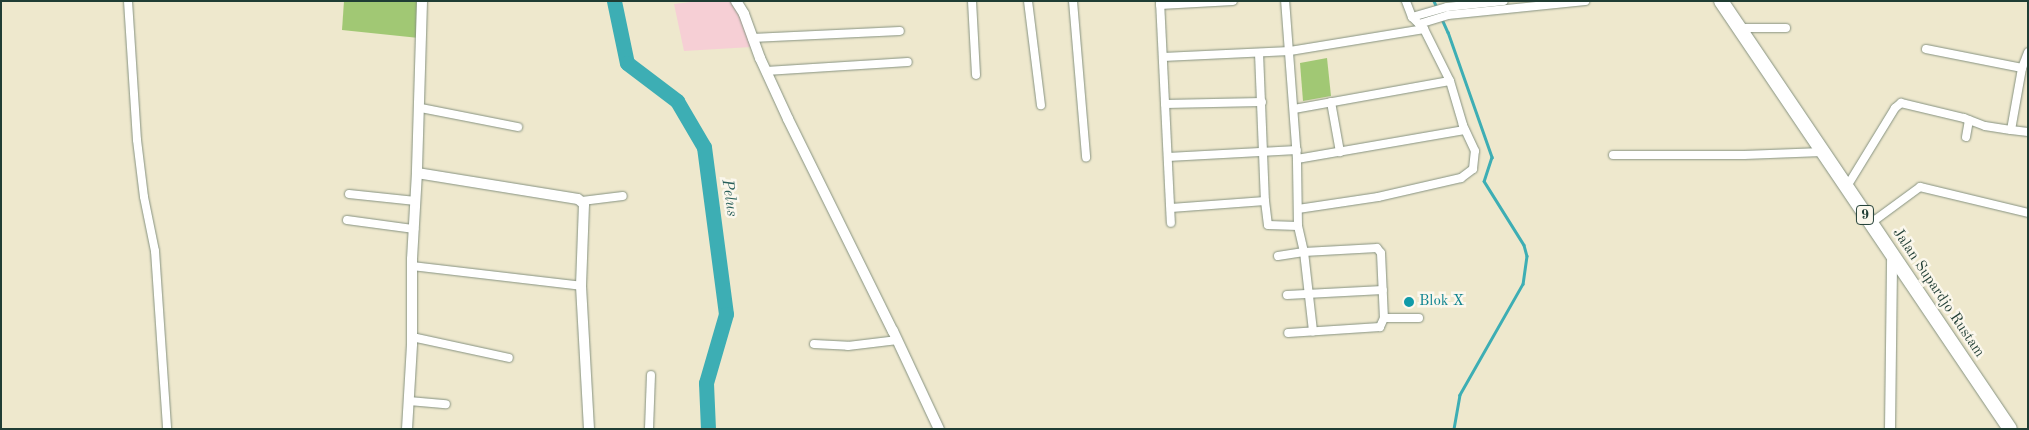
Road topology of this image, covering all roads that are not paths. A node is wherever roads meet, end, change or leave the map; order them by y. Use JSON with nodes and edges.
{"nodes":[{"id":1,"x":128,"y":1,"type":"edge"},
{"id":2,"x":422,"y":1,"type":"edge"},
{"id":3,"x":736,"y":1,"type":"edge"},
{"id":4,"x":972,"y":1,"type":"edge"},
{"id":5,"x":1028,"y":1,"type":"edge"},
{"id":6,"x":1073,"y":1,"type":"edge"},
{"id":7,"x":1233,"y":1,"type":"edge"},
{"id":8,"x":1285,"y":1,"type":"edge"},
{"id":9,"x":1406,"y":1,"type":"edge"},
{"id":10,"x":1504,"y":1,"type":"edge"},
{"id":11,"x":1585,"y":1,"type":"edge"},
{"id":12,"x":1720,"y":1,"type":"edge"},
{"id":13,"x":1160,"y":3,"type":"edge"},
{"id":14,"x":1448,"y":11,"type":"junction"},
{"id":15,"x":1412,"y":17,"type":"junction"},
{"id":16,"x":1421,"y":27,"type":"junction"},
{"id":17,"x":1738,"y":28,"type":"junction"},
{"id":18,"x":1786,"y":28,"type":"dead end"},
{"id":19,"x":900,"y":31,"type":"dead end"},
{"id":20,"x":752,"y":38,"type":"junction"},
{"id":21,"x":1926,"y":49,"type":"dead end"},
{"id":22,"x":1290,"y":51,"type":"junction"},
{"id":23,"x":2028,"y":52,"type":"edge"},
{"id":24,"x":1259,"y":53,"type":"junction"},
{"id":25,"x":1163,"y":56,"type":"junction"},
{"id":26,"x":908,"y":62,"type":"dead end"},
{"id":27,"x":2022,"y":68,"type":"junction"},
{"id":28,"x":766,"y":70,"type":"junction"},
{"id":29,"x":976,"y":75,"type":"dead end"},
{"id":30,"x":1450,"y":81,"type":"junction"},
{"id":31,"x":1262,"y":102,"type":"junction"},
{"id":32,"x":1331,"y":102,"type":"junction"},
{"id":33,"x":1165,"y":104,"type":"junction"},
{"id":34,"x":1041,"y":105,"type":"dead end"},
{"id":35,"x":421,"y":108,"type":"junction"},
{"id":36,"x":1294,"y":109,"type":"junction"},
{"id":37,"x":1970,"y":120,"type":"junction"},
{"id":38,"x":518,"y":127,"type":"dead end"},
{"id":39,"x":1465,"y":130,"type":"junction"},
{"id":40,"x":2011,"y":130,"type":"junction"},
{"id":41,"x":2028,"y":132,"type":"edge"},
{"id":42,"x":1966,"y":137,"type":"dead end"},
{"id":43,"x":1340,"y":152,"type":"junction"},
{"id":44,"x":1822,"y":152,"type":"junction"},
{"id":45,"x":1264,"y":153,"type":"junction"},
{"id":46,"x":1297,"y":155,"type":"junction"},
{"id":47,"x":1613,"y":155,"type":"dead end"},
{"id":48,"x":1086,"y":157,"type":"dead end"},
{"id":49,"x":1168,"y":157,"type":"junction"},
{"id":50,"x":418,"y":174,"type":"junction"},
{"id":51,"x":1846,"y":188,"type":"junction"},
{"id":52,"x":349,"y":194,"type":"dead end"},
{"id":53,"x":623,"y":196,"type":"dead end"},
{"id":54,"x":416,"y":201,"type":"junction"},
{"id":55,"x":582,"y":201,"type":"junction"},
{"id":56,"x":1265,"y":201,"type":"junction"},
{"id":57,"x":1170,"y":208,"type":"junction"},
{"id":58,"x":1298,"y":209,"type":"junction"},
{"id":59,"x":2028,"y":213,"type":"edge"},
{"id":60,"x":347,"y":220,"type":"dead end"},
{"id":61,"x":1171,"y":223,"type":"dead end"},
{"id":62,"x":1871,"y":223,"type":"junction"},
{"id":63,"x":1298,"y":226,"type":"junction"},
{"id":64,"x":414,"y":229,"type":"junction"},
{"id":65,"x":1304,"y":252,"type":"junction"},
{"id":66,"x":1892,"y":255,"type":"junction"},
{"id":67,"x":1278,"y":256,"type":"dead end"},
{"id":68,"x":412,"y":266,"type":"junction"},
{"id":69,"x":581,"y":286,"type":"junction"},
{"id":70,"x":1383,"y":290,"type":"junction"},
{"id":71,"x":1310,"y":294,"type":"junction"},
{"id":72,"x":1288,"y":295,"type":"dead end"},
{"id":73,"x":1384,"y":318,"type":"junction"},
{"id":74,"x":1419,"y":318,"type":"dead end"},
{"id":75,"x":1314,"y":331,"type":"junction"},
{"id":76,"x":1288,"y":333,"type":"dead end"},
{"id":77,"x":412,"y":337,"type":"junction"},
{"id":78,"x":898,"y":340,"type":"junction"},
{"id":79,"x":814,"y":344,"type":"dead end"},
{"id":80,"x":509,"y":358,"type":"dead end"},
{"id":81,"x":651,"y":375,"type":"dead end"},
{"id":82,"x":409,"y":401,"type":"junction"},
{"id":83,"x":446,"y":404,"type":"dead end"},
{"id":84,"x":166,"y":429,"type":"edge"},
{"id":85,"x":407,"y":429,"type":"edge"},
{"id":86,"x":589,"y":429,"type":"edge"},
{"id":87,"x":649,"y":429,"type":"edge"},
{"id":88,"x":939,"y":429,"type":"edge"},
{"id":89,"x":1890,"y":429,"type":"edge"},
{"id":90,"x":2010,"y":429,"type":"edge"}],
"edges":[{"from":1,"to":84,"type":"street"},
{"from":2,"to":35,"type":"street"},
{"from":3,"to":20,"type":"street"},
{"from":4,"to":29,"type":"street"},
{"from":5,"to":34,"type":"street"},
{"from":6,"to":48,"type":"street"},
{"from":7,"to":13,"type":"street"},
{"from":8,"to":22,"type":"street"},
{"from":9,"to":15,"type":"street"},
{"from":10,"to":14,"type":"street"},
{"from":11,"to":14,"type":"street"},
{"from":12,"to":17,"type":"highway","name":"Jalan Supardjo Rustam","number":"9"},
{"from":13,"to":25,"type":"street"},
{"from":14,"to":15,"type":"street"},
{"from":14,"to":16,"type":"street"},
{"from":15,"to":16,"type":"street"},
{"from":16,"to":22,"type":"street"},
{"from":16,"to":30,"type":"street"},
{"from":17,"to":18,"type":"street"},
{"from":17,"to":44,"type":"highway","name":"Jalan Supardjo Rustam","number":"9"},
{"from":19,"to":20,"type":"street"},
{"from":20,"to":28,"type":"street"},
{"from":21,"to":27,"type":"street"},
{"from":22,"to":24,"type":"street"},
{"from":22,"to":36,"type":"street"},
{"from":23,"to":27,"type":"street"},
{"from":24,"to":25,"type":"street"},
{"from":24,"to":31,"type":"street"},
{"from":25,"to":33,"type":"street"},
{"from":26,"to":28,"type":"street"},
{"from":27,"to":40,"type":"street"},
{"from":28,"to":78,"type":"street"},
{"from":30,"to":32,"type":"street"},
{"from":30,"to":39,"type":"street"},
{"from":31,"to":33,"type":"street"},
{"from":31,"to":45,"type":"street"},
{"from":32,"to":36,"type":"street"},
{"from":32,"to":43,"type":"street"},
{"from":33,"to":49,"type":"street"},
{"from":35,"to":38,"type":"street"},
{"from":35,"to":50,"type":"street"},
{"from":36,"to":46,"type":"street"},
{"from":37,"to":40,"type":"street"},
{"from":37,"to":42,"type":"street"},
{"from":37,"to":51,"type":"street"},
{"from":39,"to":43,"type":"street"},
{"from":39,"to":58,"type":"street"},
{"from":40,"to":41,"type":"street"},
{"from":43,"to":46,"type":"street"},
{"from":44,"to":47,"type":"street"},
{"from":44,"to":51,"type":"highway","name":"Jalan Supardjo Rustam","number":"9"},
{"from":45,"to":46,"type":"street"},
{"from":45,"to":49,"type":"street"},
{"from":45,"to":56,"type":"street"},
{"from":46,"to":58,"type":"street"},
{"from":49,"to":57,"type":"street"},
{"from":50,"to":54,"type":"street"},
{"from":50,"to":55,"type":"street"},
{"from":51,"to":62,"type":"highway","name":"Jalan Supardjo Rustam","number":"9"},
{"from":52,"to":54,"type":"street"},
{"from":53,"to":55,"type":"street"},
{"from":54,"to":64,"type":"street"},
{"from":55,"to":69,"type":"street"},
{"from":56,"to":57,"type":"street"},
{"from":56,"to":63,"type":"street"},
{"from":57,"to":61,"type":"street"},
{"from":58,"to":63,"type":"street"},
{"from":59,"to":62,"type":"street"},
{"from":60,"to":64,"type":"street"},
{"from":62,"to":66,"type":"highway","name":"Jalan Supardjo Rustam","number":"9"},
{"from":63,"to":65,"type":"street"},
{"from":64,"to":68,"type":"street"},
{"from":65,"to":67,"type":"street"},
{"from":65,"to":70,"type":"street"},
{"from":65,"to":71,"type":"street"},
{"from":66,"to":89,"type":"street"},
{"from":66,"to":90,"type":"highway","name":"Jalan Supardjo Rustam","number":"9"},
{"from":68,"to":69,"type":"street"},
{"from":68,"to":77,"type":"street"},
{"from":69,"to":86,"type":"street"},
{"from":70,"to":71,"type":"street"},
{"from":70,"to":73,"type":"street"},
{"from":71,"to":72,"type":"street"},
{"from":71,"to":75,"type":"street"},
{"from":73,"to":74,"type":"street"},
{"from":73,"to":75,"type":"street"},
{"from":75,"to":76,"type":"street"},
{"from":77,"to":80,"type":"street"},
{"from":77,"to":82,"type":"street"},
{"from":78,"to":79,"type":"street"},
{"from":78,"to":88,"type":"street"},
{"from":81,"to":87,"type":"street"},
{"from":82,"to":83,"type":"street"},
{"from":82,"to":85,"type":"street"}]}
